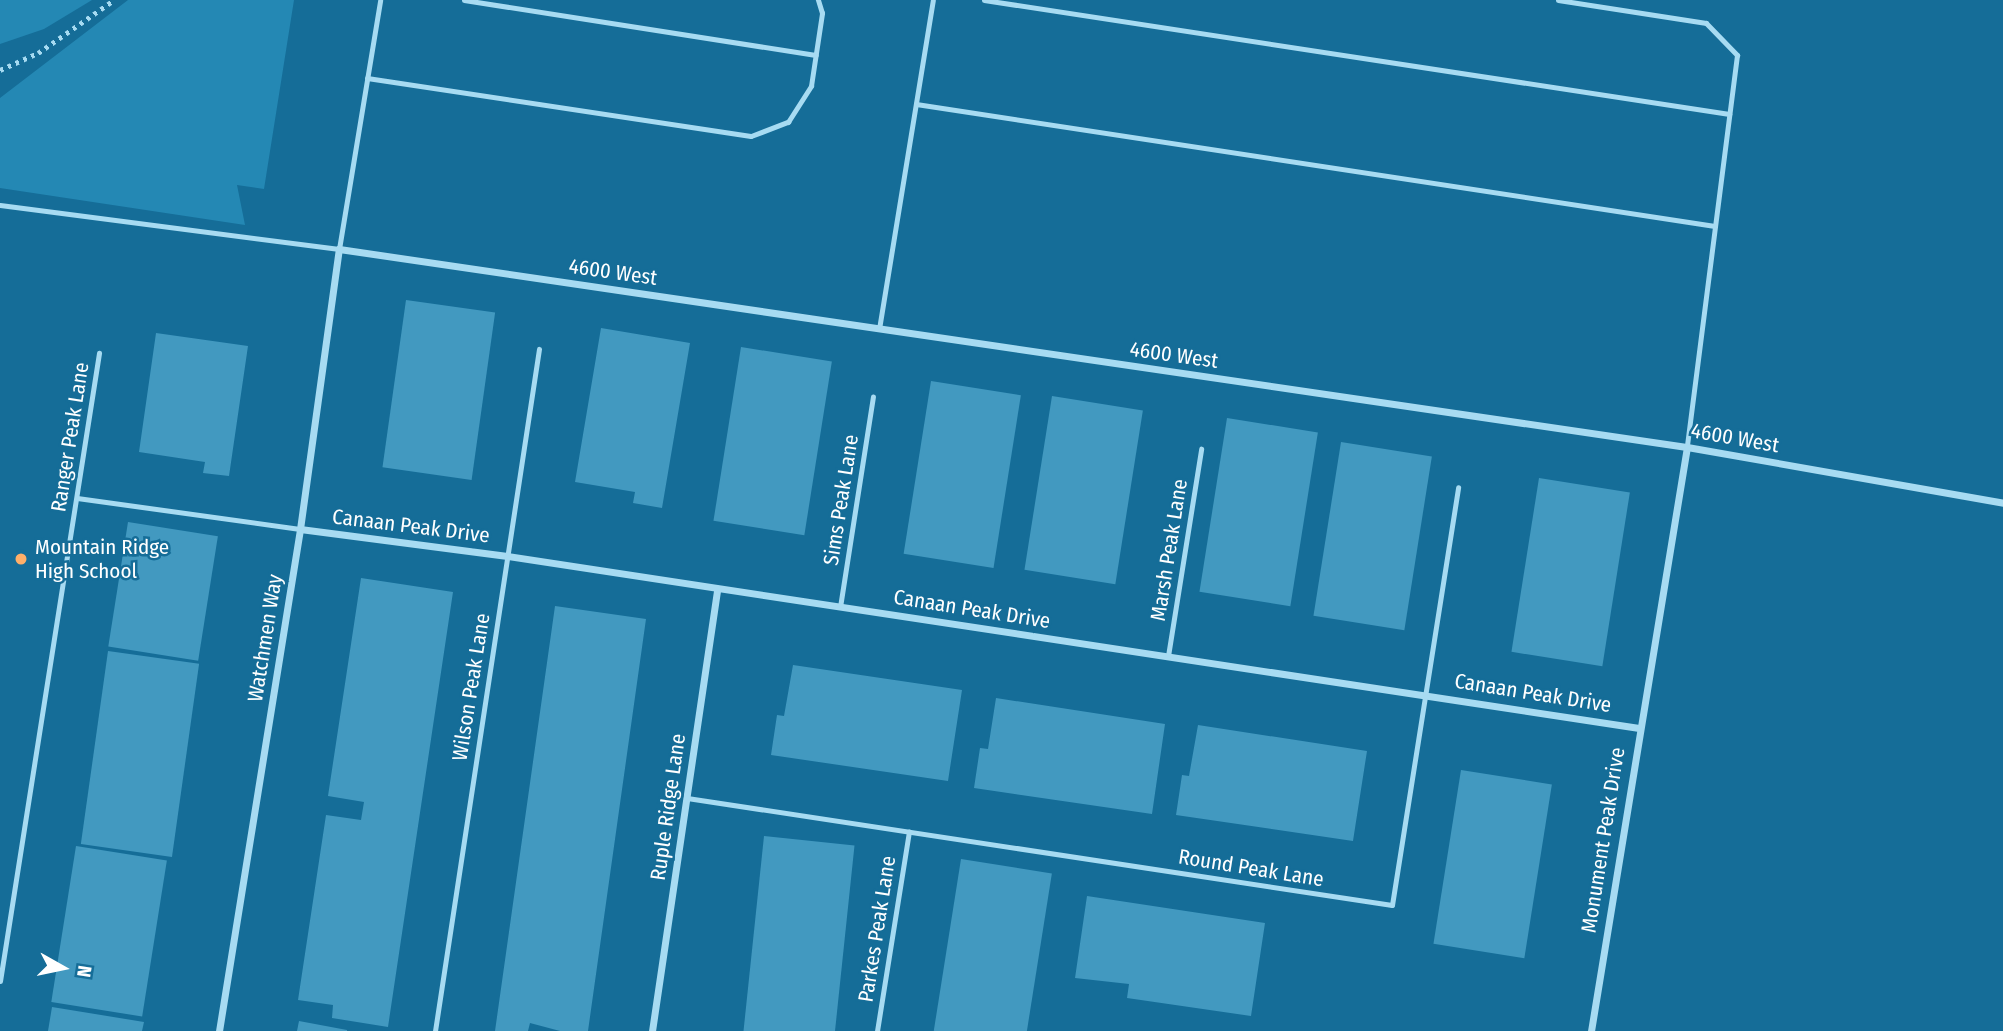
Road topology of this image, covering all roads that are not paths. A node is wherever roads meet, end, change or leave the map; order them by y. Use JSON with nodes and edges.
{"nodes":[{"id":1,"x":380,"y":0,"type":"edge"},
{"id":2,"x":464,"y":0,"type":"edge"},
{"id":3,"x":818,"y":0,"type":"edge"},
{"id":4,"x":933,"y":0,"type":"edge"},
{"id":5,"x":984,"y":0,"type":"edge"},
{"id":6,"x":1558,"y":0,"type":"edge"},
{"id":7,"x":816,"y":55,"type":"junction"},
{"id":8,"x":367,"y":78,"type":"junction"},
{"id":9,"x":916,"y":104,"type":"junction"},
{"id":10,"x":1729,"y":114,"type":"junction"},
{"id":11,"x":0,"y":205,"type":"edge"},
{"id":12,"x":1715,"y":226,"type":"junction"},
{"id":13,"x":339,"y":249,"type":"junction"},
{"id":14,"x":879,"y":329,"type":"junction"},
{"id":15,"x":539,"y":349,"type":"dead end"},
{"id":16,"x":99,"y":353,"type":"dead end"},
{"id":17,"x":873,"y":397,"type":"dead end"},
{"id":18,"x":1687,"y":447,"type":"junction"},
{"id":19,"x":1201,"y":449,"type":"dead end"},
{"id":20,"x":1458,"y":487,"type":"dead end"},
{"id":21,"x":77,"y":498,"type":"junction"},
{"id":22,"x":2003,"y":503,"type":"edge"},
{"id":23,"x":300,"y":529,"type":"junction"},
{"id":24,"x":507,"y":556,"type":"junction"},
{"id":25,"x":717,"y":589,"type":"junction"},
{"id":26,"x":840,"y":607,"type":"junction"},
{"id":27,"x":1168,"y":656,"type":"junction"},
{"id":28,"x":1426,"y":695,"type":"junction"},
{"id":29,"x":1639,"y":727,"type":"junction"},
{"id":30,"x":687,"y":798,"type":"junction"},
{"id":31,"x":909,"y":832,"type":"junction"},
{"id":32,"x":0,"y":981,"type":"edge"},
{"id":33,"x":219,"y":1031,"type":"edge"},
{"id":34,"x":435,"y":1031,"type":"edge"},
{"id":35,"x":652,"y":1031,"type":"edge"},
{"id":36,"x":877,"y":1031,"type":"edge"},
{"id":37,"x":1591,"y":1031,"type":"edge"}],
"edges":[{"from":1,"to":8,"type":"lane"},
{"from":2,"to":7,"type":"lane"},
{"from":3,"to":7,"type":"lane"},
{"from":4,"to":9,"type":"lane"},
{"from":5,"to":10,"type":"lane"},
{"from":6,"to":10,"type":"lane"},
{"from":7,"to":8,"type":"lane"},
{"from":8,"to":13,"type":"lane"},
{"from":9,"to":12,"type":"lane"},
{"from":9,"to":14,"type":"lane"},
{"from":10,"to":12,"type":"lane"},
{"from":11,"to":13,"type":"lane"},
{"from":12,"to":18,"type":"lane"},
{"from":13,"to":14,"type":"street","name":"4600 West"},
{"from":13,"to":23,"type":"street","name":"Watchmen Way"},
{"from":14,"to":18,"type":"street","name":"4600 West"},
{"from":15,"to":24,"type":"lane","name":"Wilson Peak Lane"},
{"from":16,"to":21,"type":"lane","name":"Ranger Peak Lane"},
{"from":17,"to":26,"type":"lane","name":"Sims Peak Lane"},
{"from":18,"to":22,"type":"street","name":"4600 West"},
{"from":18,"to":29,"type":"street","name":"Monument Peak Drive"},
{"from":19,"to":27,"type":"lane","name":"Marsh Peak Lane"},
{"from":20,"to":28,"type":"lane","name":"Round Peak Lane"},
{"from":21,"to":23,"type":"lane"},
{"from":21,"to":32,"type":"lane","name":"Ranger Peak Lane"},
{"from":23,"to":24,"type":"street","name":"Canaan Peak Drive"},
{"from":23,"to":33,"type":"street","name":"Watchmen Way"},
{"from":24,"to":25,"type":"street","name":"Canaan Peak Drive"},
{"from":24,"to":34,"type":"lane","name":"Wilson Peak Lane"},
{"from":25,"to":26,"type":"street","name":"Canaan Peak Drive"},
{"from":25,"to":30,"type":"street","name":"Ruple Ridge Lane"},
{"from":26,"to":27,"type":"street","name":"Canaan Peak Drive"},
{"from":27,"to":28,"type":"street","name":"Canaan Peak Drive"},
{"from":28,"to":29,"type":"street","name":"Canaan Peak Drive"},
{"from":28,"to":31,"type":"lane","name":"Round Peak Lane"},
{"from":29,"to":37,"type":"street","name":"Monument Peak Drive"},
{"from":30,"to":31,"type":"lane","name":"Round Peak Lane"},
{"from":30,"to":35,"type":"street","name":"Ruple Ridge Lane"},
{"from":31,"to":36,"type":"lane","name":"Parkes Peak Lane"}]}
